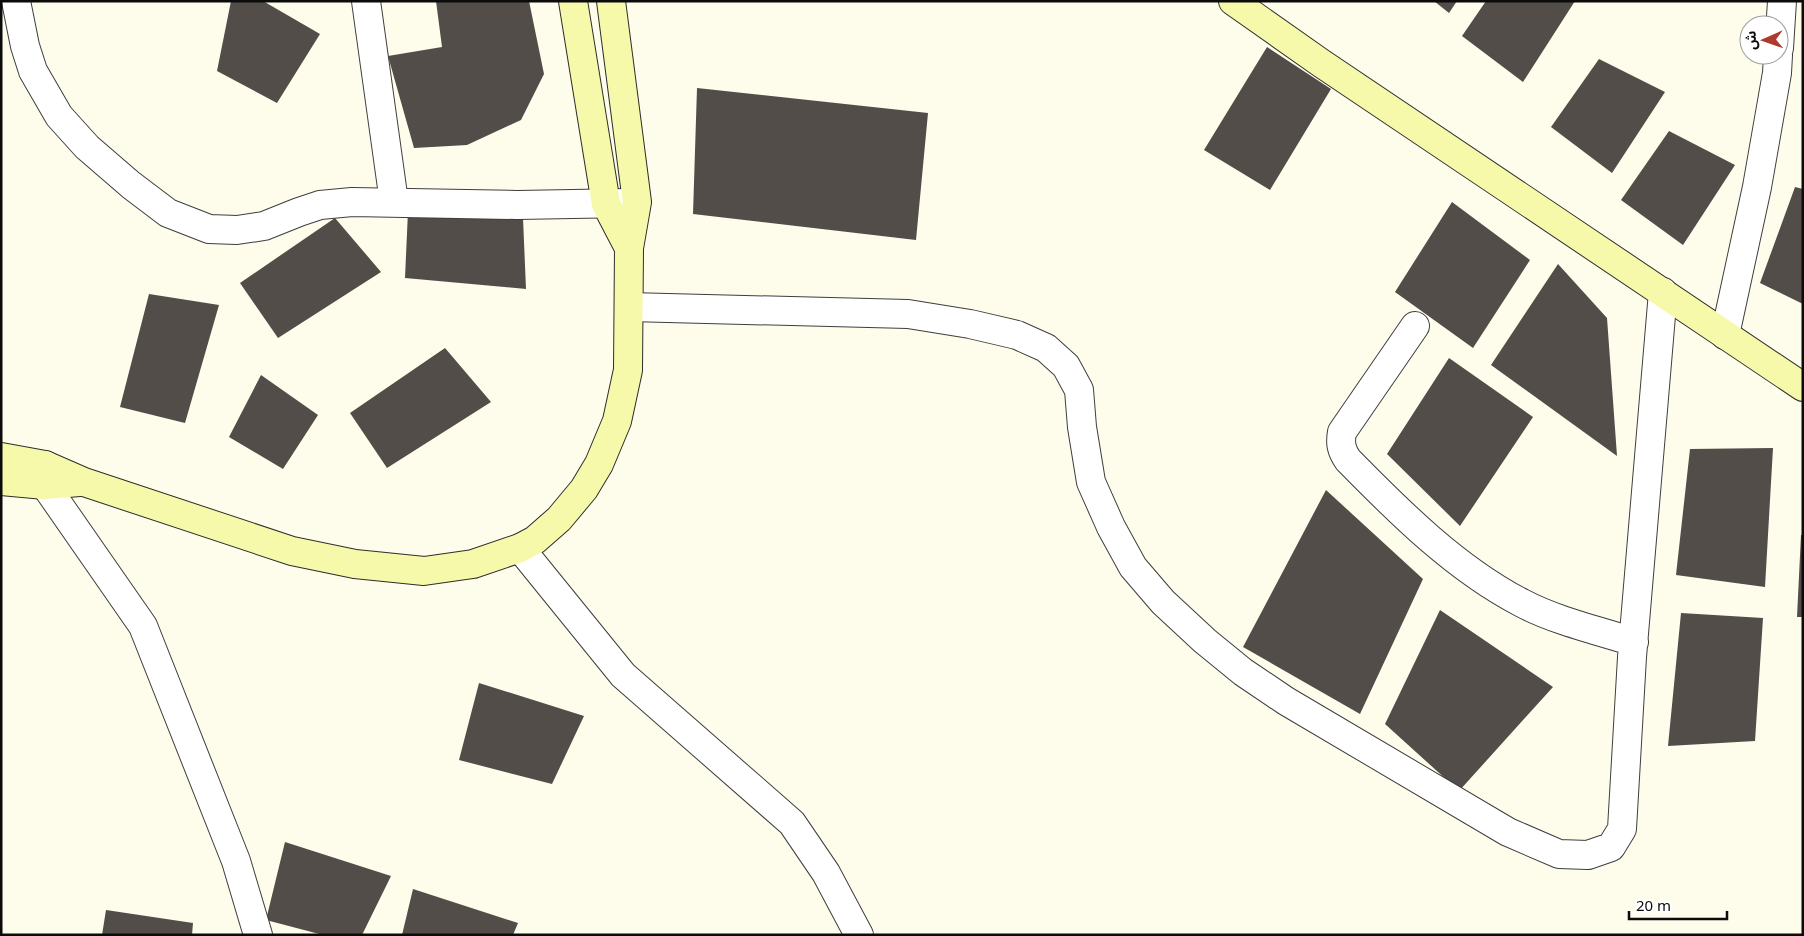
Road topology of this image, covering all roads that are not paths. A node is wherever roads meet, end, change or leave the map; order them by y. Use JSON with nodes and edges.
{"nodes":[{"id":1,"x":16,"y":1,"type":"edge"},
{"id":2,"x":366,"y":1,"type":"edge"},
{"id":3,"x":573,"y":1,"type":"edge"},
{"id":4,"x":611,"y":1,"type":"edge"},
{"id":5,"x":1233,"y":1,"type":"edge"},
{"id":6,"x":1782,"y":1,"type":"edge"},
{"id":7,"x":1781,"y":15,"type":"edge"},
{"id":8,"x":1777,"y":65,"type":"edge"},
{"id":9,"x":394,"y":202,"type":"junction"},
{"id":10,"x":637,"y":202,"type":"junction"},
{"id":11,"x":606,"y":204,"type":"junction"},
{"id":12,"x":629,"y":248,"type":"junction"},
{"id":13,"x":1663,"y":292,"type":"junction"},
{"id":14,"x":629,"y":307,"type":"junction"},
{"id":15,"x":1415,"y":326,"type":"dead end"},
{"id":16,"x":1725,"y":335,"type":"junction"},
{"id":17,"x":1803,"y":387,"type":"edge"},
{"id":18,"x":1,"y":457,"type":"edge"},
{"id":19,"x":45,"y":475,"type":"junction"},
{"id":20,"x":1,"y":481,"type":"edge"},
{"id":21,"x":520,"y":548,"type":"junction"},
{"id":22,"x":1634,"y":642,"type":"junction"},
{"id":23,"x":258,"y":935,"type":"edge"},
{"id":24,"x":859,"y":935,"type":"edge"}],
"edges":[{"from":1,"to":9,"type":"street"},
{"from":2,"to":9,"type":"street"},
{"from":3,"to":11,"type":"main road"},
{"from":4,"to":10,"type":"main road"},
{"from":5,"to":13,"type":"main road"},
{"from":6,"to":7,"type":"street"},
{"from":8,"to":16,"type":"street"},
{"from":9,"to":11,"type":"street"},
{"from":10,"to":11,"type":"street"},
{"from":10,"to":12,"type":"main road"},
{"from":11,"to":12,"type":"main road"},
{"from":12,"to":14,"type":"main road"},
{"from":13,"to":16,"type":"main road"},
{"from":13,"to":22,"type":"street"},
{"from":14,"to":21,"type":"main road"},
{"from":14,"to":22,"type":"street"},
{"from":15,"to":22,"type":"street"},
{"from":16,"to":17,"type":"main road"},
{"from":18,"to":19,"type":"main road"},
{"from":19,"to":20,"type":"main road"},
{"from":19,"to":21,"type":"main road"},
{"from":19,"to":23,"type":"street"},
{"from":21,"to":24,"type":"street"}]}
